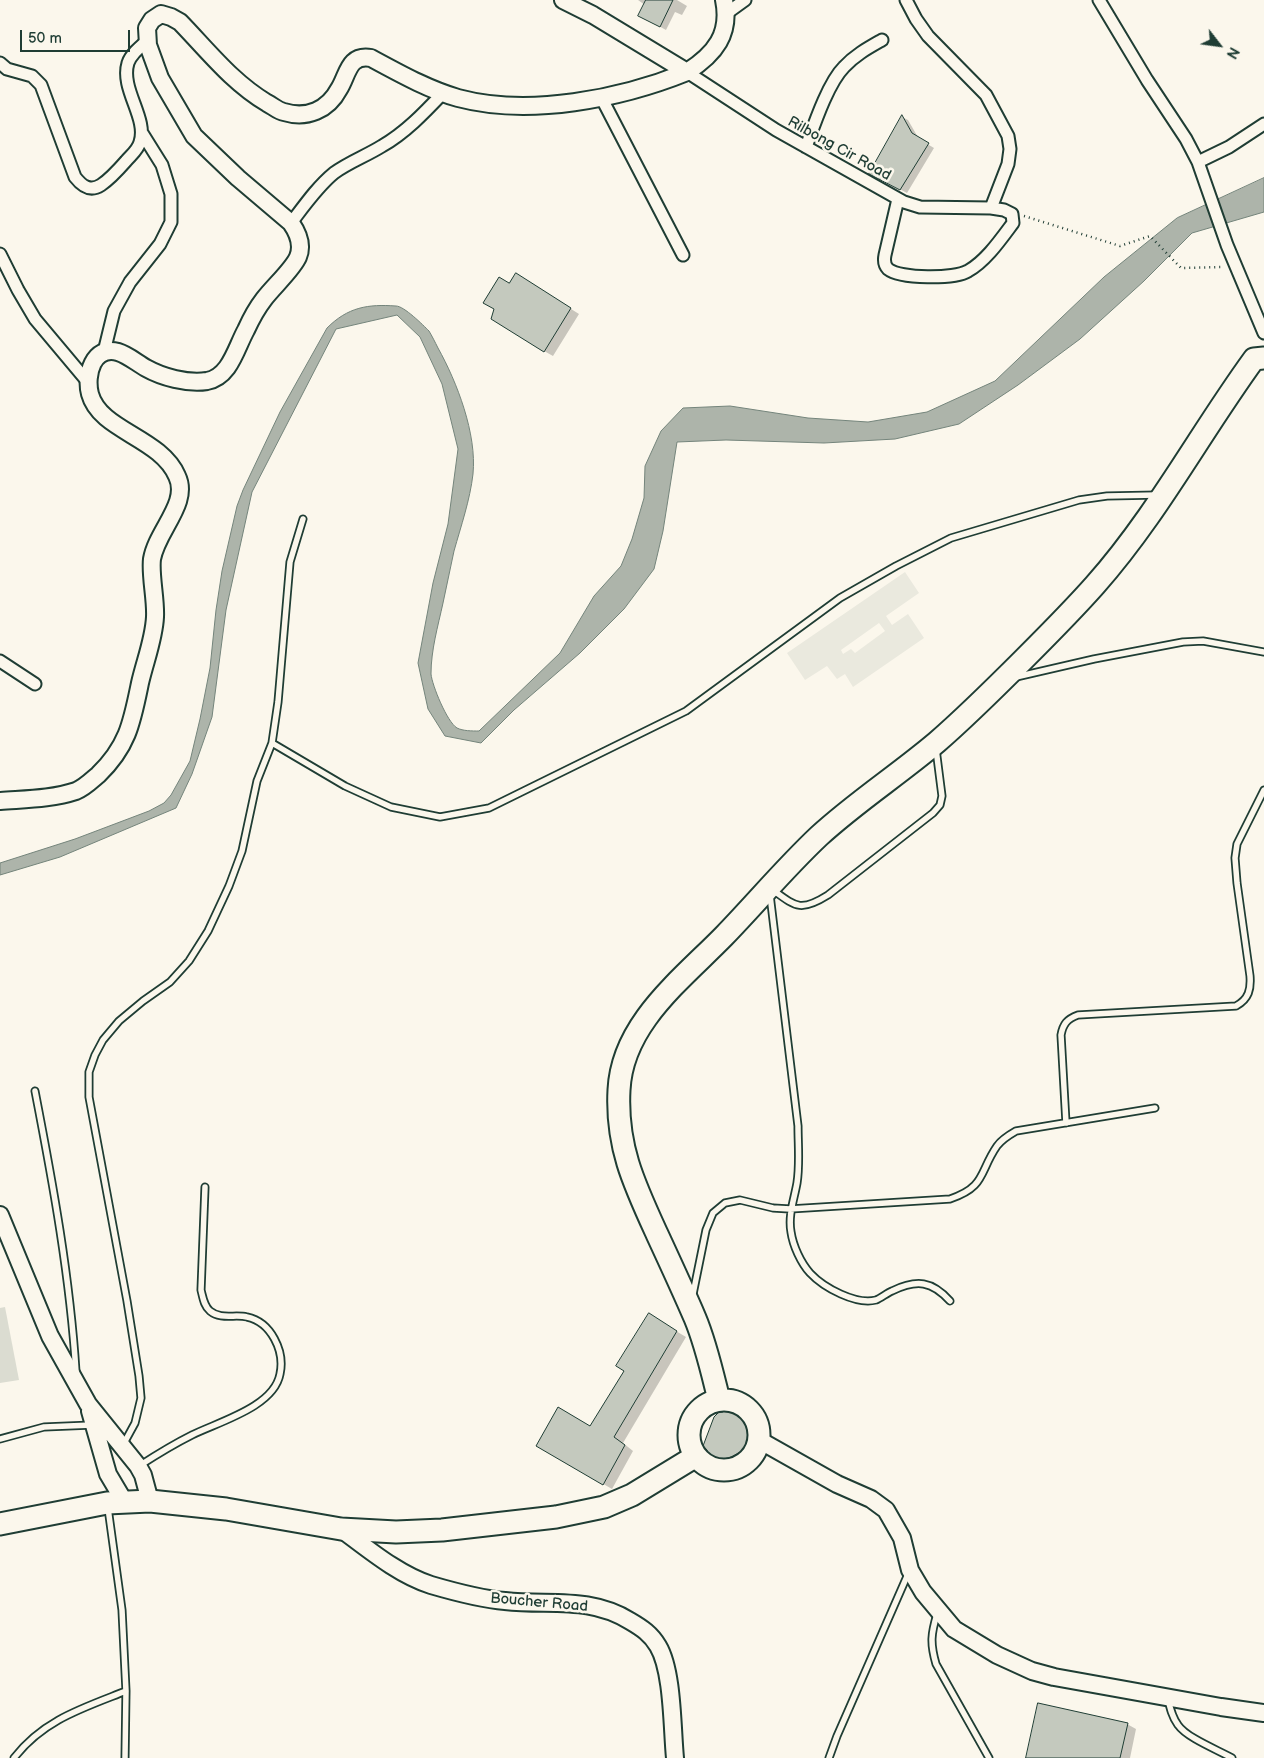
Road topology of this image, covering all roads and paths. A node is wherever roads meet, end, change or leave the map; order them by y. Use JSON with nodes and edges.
{"nodes":[{"id":1,"x":563,"y":0,"type":"edge"},
{"id":2,"x":745,"y":0,"type":"edge"},
{"id":3,"x":906,"y":0,"type":"edge"},
{"id":4,"x":1099,"y":0,"type":"edge"},
{"id":5,"x":725,"y":6,"type":"edge"},
{"id":6,"x":148,"y":40,"type":"junction"},
{"id":7,"x":882,"y":40,"type":"dead end"},
{"id":8,"x":2,"y":69,"type":"edge"},
{"id":9,"x":687,"y":72,"type":"junction"},
{"id":10,"x":443,"y":93,"type":"junction"},
{"id":11,"x":601,"y":97,"type":"junction"},
{"id":12,"x":1264,"y":124,"type":"edge"},
{"id":13,"x":142,"y":132,"type":"junction"},
{"id":14,"x":806,"y":147,"type":"junction"},
{"id":15,"x":1198,"y":162,"type":"junction"},
{"id":16,"x":898,"y":199,"type":"junction"},
{"id":17,"x":991,"y":208,"type":"junction"},
{"id":18,"x":1012,"y":214,"type":"junction"},
{"id":19,"x":291,"y":223,"type":"junction"},
{"id":20,"x":0,"y":254,"type":"edge"},
{"id":21,"x":683,"y":255,"type":"dead end"},
{"id":22,"x":1236,"y":266,"type":"junction"},
{"id":23,"x":1264,"y":333,"type":"edge"},
{"id":24,"x":104,"y":352,"type":"junction"},
{"id":25,"x":1261,"y":354,"type":"edge"},
{"id":26,"x":88,"y":381,"type":"junction"},
{"id":27,"x":1164,"y":494,"type":"junction"},
{"id":28,"x":303,"y":519,"type":"dead end"},
{"id":29,"x":1264,"y":652,"type":"edge"},
{"id":30,"x":0,"y":661,"type":"edge"},
{"id":31,"x":1004,"y":679,"type":"junction"},
{"id":32,"x":36,"y":684,"type":"dead end"},
{"id":33,"x":272,"y":743,"type":"junction"},
{"id":34,"x":936,"y":743,"type":"junction"},
{"id":35,"x":1264,"y":790,"type":"edge"},
{"id":36,"x":0,"y":800,"type":"edge"},
{"id":37,"x":769,"y":887,"type":"junction"},
{"id":38,"x":35,"y":1091,"type":"dead end"},
{"id":39,"x":1155,"y":1108,"type":"dead end"},
{"id":40,"x":1066,"y":1123,"type":"junction"},
{"id":41,"x":205,"y":1187,"type":"dead end"},
{"id":42,"x":790,"y":1210,"type":"junction"},
{"id":43,"x":0,"y":1215,"type":"edge"},
{"id":44,"x":950,"y":1301,"type":"dead end"},
{"id":45,"x":690,"y":1306,"type":"junction"},
{"id":46,"x":77,"y":1384,"type":"junction"},
{"id":47,"x":719,"y":1400,"type":"junction"},
{"id":48,"x":88,"y":1404,"type":"junction"},
{"id":49,"x":94,"y":1425,"type":"junction"},
{"id":50,"x":0,"y":1438,"type":"edge"},
{"id":51,"x":759,"y":1440,"type":"junction"},
{"id":52,"x":122,"y":1447,"type":"junction"},
{"id":53,"x":696,"y":1456,"type":"junction"},
{"id":54,"x":138,"y":1466,"type":"junction"},
{"id":55,"x":150,"y":1501,"type":"junction"},
{"id":56,"x":116,"y":1502,"type":"junction"},
{"id":57,"x":0,"y":1524,"type":"edge"},
{"id":58,"x":341,"y":1528,"type":"junction"},
{"id":59,"x":910,"y":1570,"type":"junction"},
{"id":60,"x":938,"y":1612,"type":"junction"},
{"id":61,"x":126,"y":1691,"type":"junction"},
{"id":62,"x":1167,"y":1697,"type":"junction"},
{"id":63,"x":1264,"y":1713,"type":"edge"},
{"id":64,"x":14,"y":1758,"type":"edge"},
{"id":65,"x":125,"y":1758,"type":"edge"},
{"id":66,"x":675,"y":1758,"type":"edge"},
{"id":67,"x":829,"y":1758,"type":"edge"},
{"id":68,"x":989,"y":1758,"type":"edge"},
{"id":69,"x":1232,"y":1758,"type":"edge"}],
"edges":[{"from":1,"to":9,"type":"street"},
{"from":2,"to":5,"type":"street"},
{"from":3,"to":17,"type":"street"},
{"from":4,"to":15,"type":"street"},
{"from":5,"to":9,"type":"street"},
{"from":6,"to":10,"type":"street"},
{"from":6,"to":13,"type":"street"},
{"from":6,"to":19,"type":"street"},
{"from":7,"to":14,"type":"street"},
{"from":8,"to":13,"type":"street"},
{"from":9,"to":11,"type":"street"},
{"from":9,"to":14,"type":"street","name":"Rilbong Cir Road"},
{"from":10,"to":11,"type":"street"},
{"from":10,"to":19,"type":"street"},
{"from":11,"to":21,"type":"street"},
{"from":12,"to":15,"type":"street"},
{"from":13,"to":24,"type":"street"},
{"from":14,"to":16,"type":"street","name":"Rilbong Cir Road"},
{"from":15,"to":22,"type":"street"},
{"from":16,"to":17,"type":"street","name":"Rilbong Cir Road"},
{"from":16,"to":18,"type":"street"},
{"from":17,"to":18,"type":"street","name":"Rilbong Cir Road"},
{"from":18,"to":22,"type":"path"},
{"from":19,"to":24,"type":"street"},
{"from":20,"to":26,"type":"street"},
{"from":22,"to":23,"type":"street"},
{"from":24,"to":26,"type":"street"},
{"from":25,"to":27,"type":"highway"},
{"from":26,"to":36,"type":"street"},
{"from":27,"to":31,"type":"highway"},
{"from":27,"to":33,"type":"lane"},
{"from":28,"to":33,"type":"lane"},
{"from":29,"to":31,"type":"lane"},
{"from":30,"to":32,"type":"street"},
{"from":31,"to":34,"type":"highway"},
{"from":33,"to":52,"type":"lane"},
{"from":34,"to":37,"type":"highway"},
{"from":34,"to":37,"type":"lane"},
{"from":35,"to":40,"type":"lane"},
{"from":37,"to":42,"type":"lane"},
{"from":37,"to":45,"type":"highway"},
{"from":38,"to":46,"type":"lane"},
{"from":39,"to":40,"type":"lane"},
{"from":40,"to":42,"type":"lane"},
{"from":41,"to":54,"type":"lane"},
{"from":42,"to":44,"type":"lane"},
{"from":42,"to":45,"type":"lane"},
{"from":43,"to":46,"type":"street"},
{"from":45,"to":47,"type":"highway"},
{"from":46,"to":48,"type":"street"},
{"from":47,"to":51,"type":"highway"},
{"from":47,"to":53,"type":"highway"},
{"from":48,"to":49,"type":"street"},
{"from":48,"to":52,"type":"street"},
{"from":49,"to":50,"type":"lane"},
{"from":49,"to":56,"type":"street"},
{"from":51,"to":53,"type":"highway"},
{"from":51,"to":59,"type":"street"},
{"from":52,"to":54,"type":"street"},
{"from":53,"to":58,"type":"highway"},
{"from":54,"to":55,"type":"street"},
{"from":55,"to":56,"type":"highway"},
{"from":55,"to":58,"type":"highway"},
{"from":56,"to":57,"type":"highway"},
{"from":56,"to":61,"type":"lane"},
{"from":58,"to":66,"type":"street","name":"Boucher Road"},
{"from":59,"to":60,"type":"street"},
{"from":59,"to":67,"type":"lane"},
{"from":60,"to":62,"type":"street"},
{"from":60,"to":68,"type":"lane"},
{"from":61,"to":64,"type":"lane"},
{"from":61,"to":65,"type":"lane"},
{"from":62,"to":63,"type":"street"},
{"from":62,"to":69,"type":"lane"}]}
